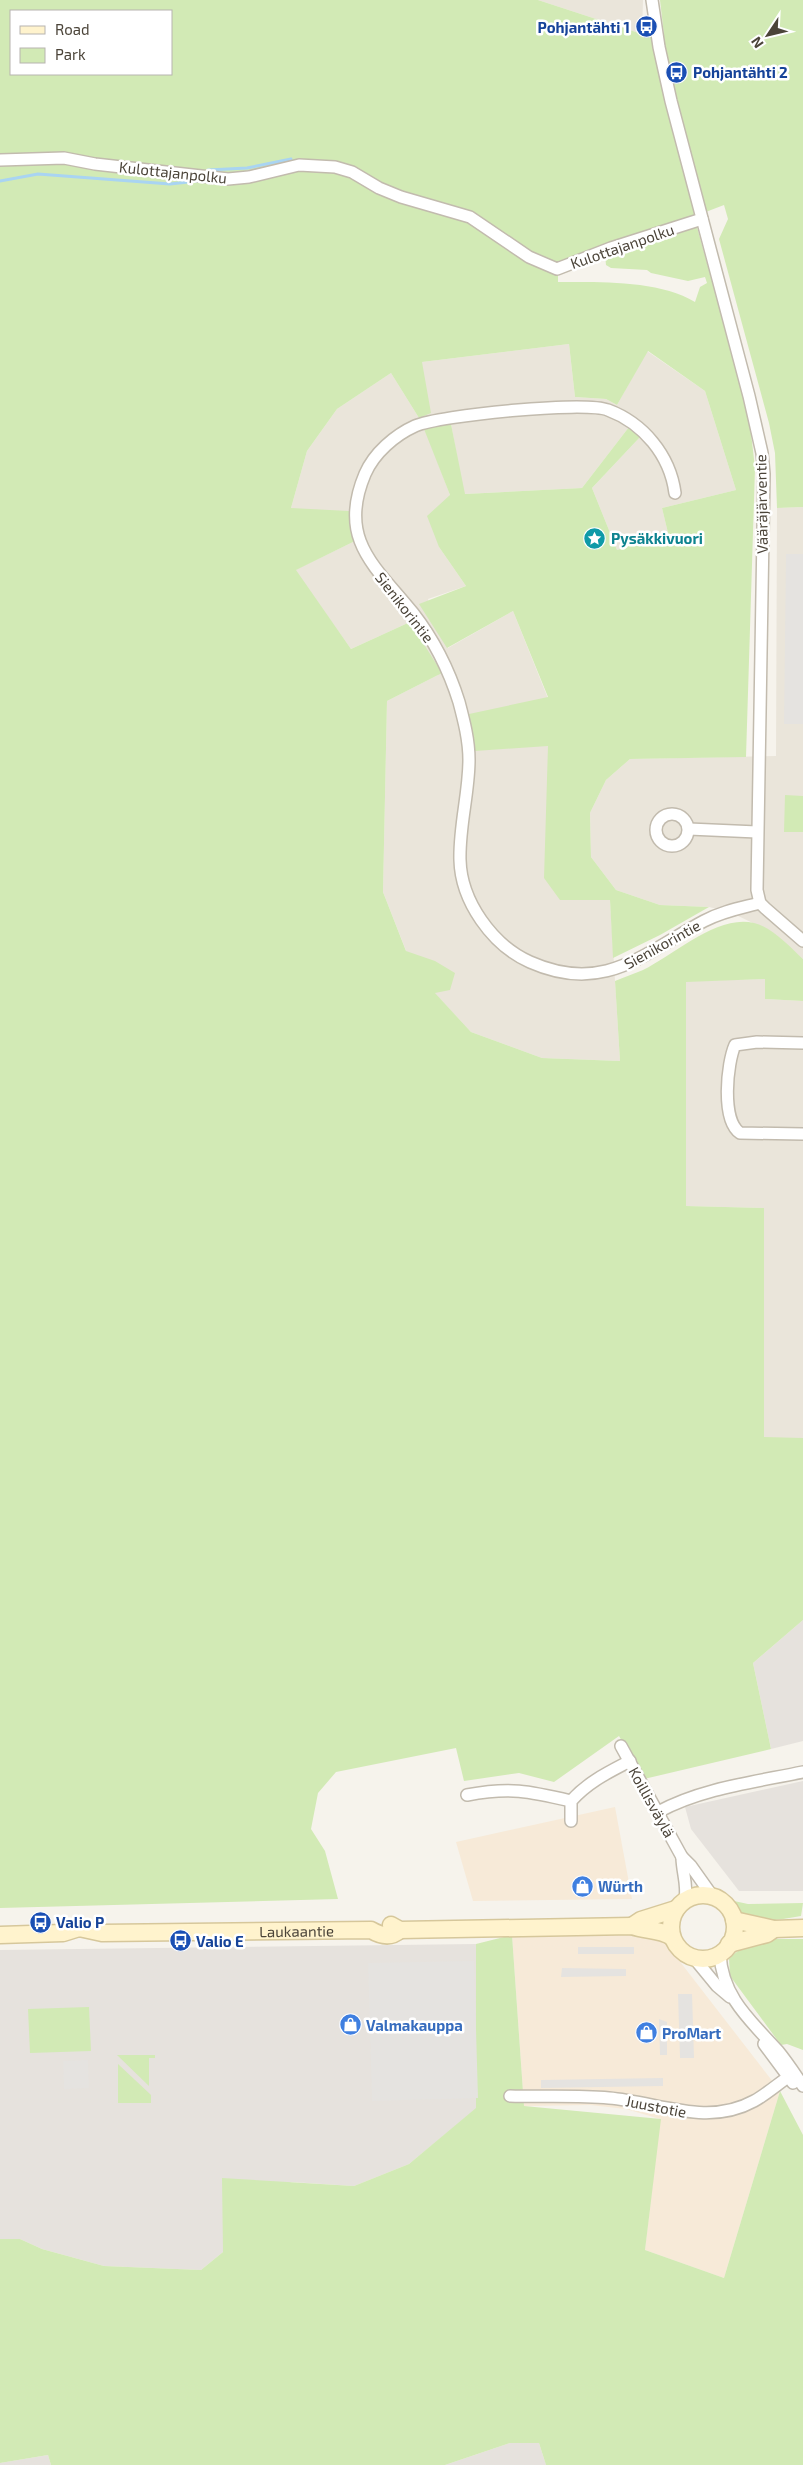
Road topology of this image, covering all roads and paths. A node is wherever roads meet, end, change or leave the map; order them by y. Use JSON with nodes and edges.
{"nodes":[{"id":1,"x":652,"y":0,"type":"edge"},
{"id":2,"x":0,"y":160,"type":"edge"},
{"id":3,"x":702,"y":219,"type":"junction"},
{"id":4,"x":675,"y":493,"type":"dead end"},
{"id":5,"x":688,"y":829,"type":"dead end"},
{"id":6,"x":757,"y":832,"type":"junction"},
{"id":7,"x":760,"y":902,"type":"junction"},
{"id":8,"x":803,"y":941,"type":"edge"},
{"id":9,"x":803,"y":1043,"type":"edge"},
{"id":10,"x":803,"y":1134,"type":"edge"},
{"id":11,"x":621,"y":1746,"type":"dead end"},
{"id":12,"x":630,"y":1762,"type":"junction"},
{"id":13,"x":803,"y":1772,"type":"edge"},
{"id":14,"x":466,"y":1794,"type":"dead end"},
{"id":15,"x":571,"y":1801,"type":"junction"},
{"id":16,"x":658,"y":1812,"type":"junction"},
{"id":17,"x":571,"y":1821,"type":"dead end"},
{"id":18,"x":682,"y":1857,"type":"junction"},
{"id":19,"x":713,"y":1897,"type":"junction"},
{"id":20,"x":681,"y":1905,"type":"junction"},
{"id":21,"x":734,"y":1920,"type":"junction"},
{"id":22,"x":632,"y":1926,"type":"junction"},
{"id":23,"x":803,"y":1928,"type":"edge"},
{"id":24,"x":774,"y":1929,"type":"junction"},
{"id":25,"x":0,"y":1934,"type":"edge"},
{"id":26,"x":672,"y":1937,"type":"junction"},
{"id":27,"x":725,"y":1949,"type":"junction"},
{"id":28,"x":694,"y":1958,"type":"junction"},
{"id":29,"x":733,"y":1999,"type":"junction"},
{"id":30,"x":754,"y":2027,"type":"junction"},
{"id":31,"x":789,"y":2076,"type":"junction"},
{"id":32,"x":803,"y":2086,"type":"edge"},
{"id":33,"x":803,"y":2093,"type":"edge"},
{"id":34,"x":510,"y":2096,"type":"dead end"}],
"edges":[{"from":1,"to":3,"type":"street","name":"Vääräjärventie"},
{"from":2,"to":3,"type":"street","name":"Kulottajanpolku"},
{"from":3,"to":6,"type":"street","name":"Vääräjärventie"},
{"from":4,"to":7,"type":"street","name":"Sienikorintie"},
{"from":5,"to":6,"type":"street"},
{"from":6,"to":7,"type":"street","name":"Vääräjärventie"},
{"from":7,"to":8,"type":"street"},
{"from":9,"to":10,"type":"street"},
{"from":11,"to":12,"type":"street","name":"Koillisväylä"},
{"from":12,"to":15,"type":"street"},
{"from":12,"to":16,"type":"street","name":"Koillisväylä"},
{"from":13,"to":16,"type":"street"},
{"from":14,"to":15,"type":"street"},
{"from":15,"to":17,"type":"street"},
{"from":16,"to":18,"type":"street","name":"Koillisväylä"},
{"from":18,"to":19,"type":"street","name":"Koillisväylä"},
{"from":18,"to":20,"type":"street","name":"Koillisväylä"},
{"from":19,"to":20,"type":"main road"},
{"from":19,"to":21,"type":"main road"},
{"from":20,"to":22,"type":"main road","name":"Laukaantie"},
{"from":20,"to":26,"type":"main road"},
{"from":21,"to":24,"type":"main road"},
{"from":21,"to":27,"type":"main road"},
{"from":22,"to":25,"type":"main road","name":"Laukaantie"},
{"from":22,"to":26,"type":"main road","name":"Laukaantie"},
{"from":23,"to":24,"type":"main road"},
{"from":24,"to":27,"type":"main road"},
{"from":26,"to":28,"type":"main road"},
{"from":27,"to":28,"type":"main road"},
{"from":27,"to":29,"type":"street"},
{"from":28,"to":29,"type":"street"},
{"from":29,"to":30,"type":"street"},
{"from":30,"to":31,"type":"street"},
{"from":30,"to":32,"type":"street"},
{"from":31,"to":33,"type":"street"},
{"from":31,"to":34,"type":"street","name":"Juustotie"}]}
